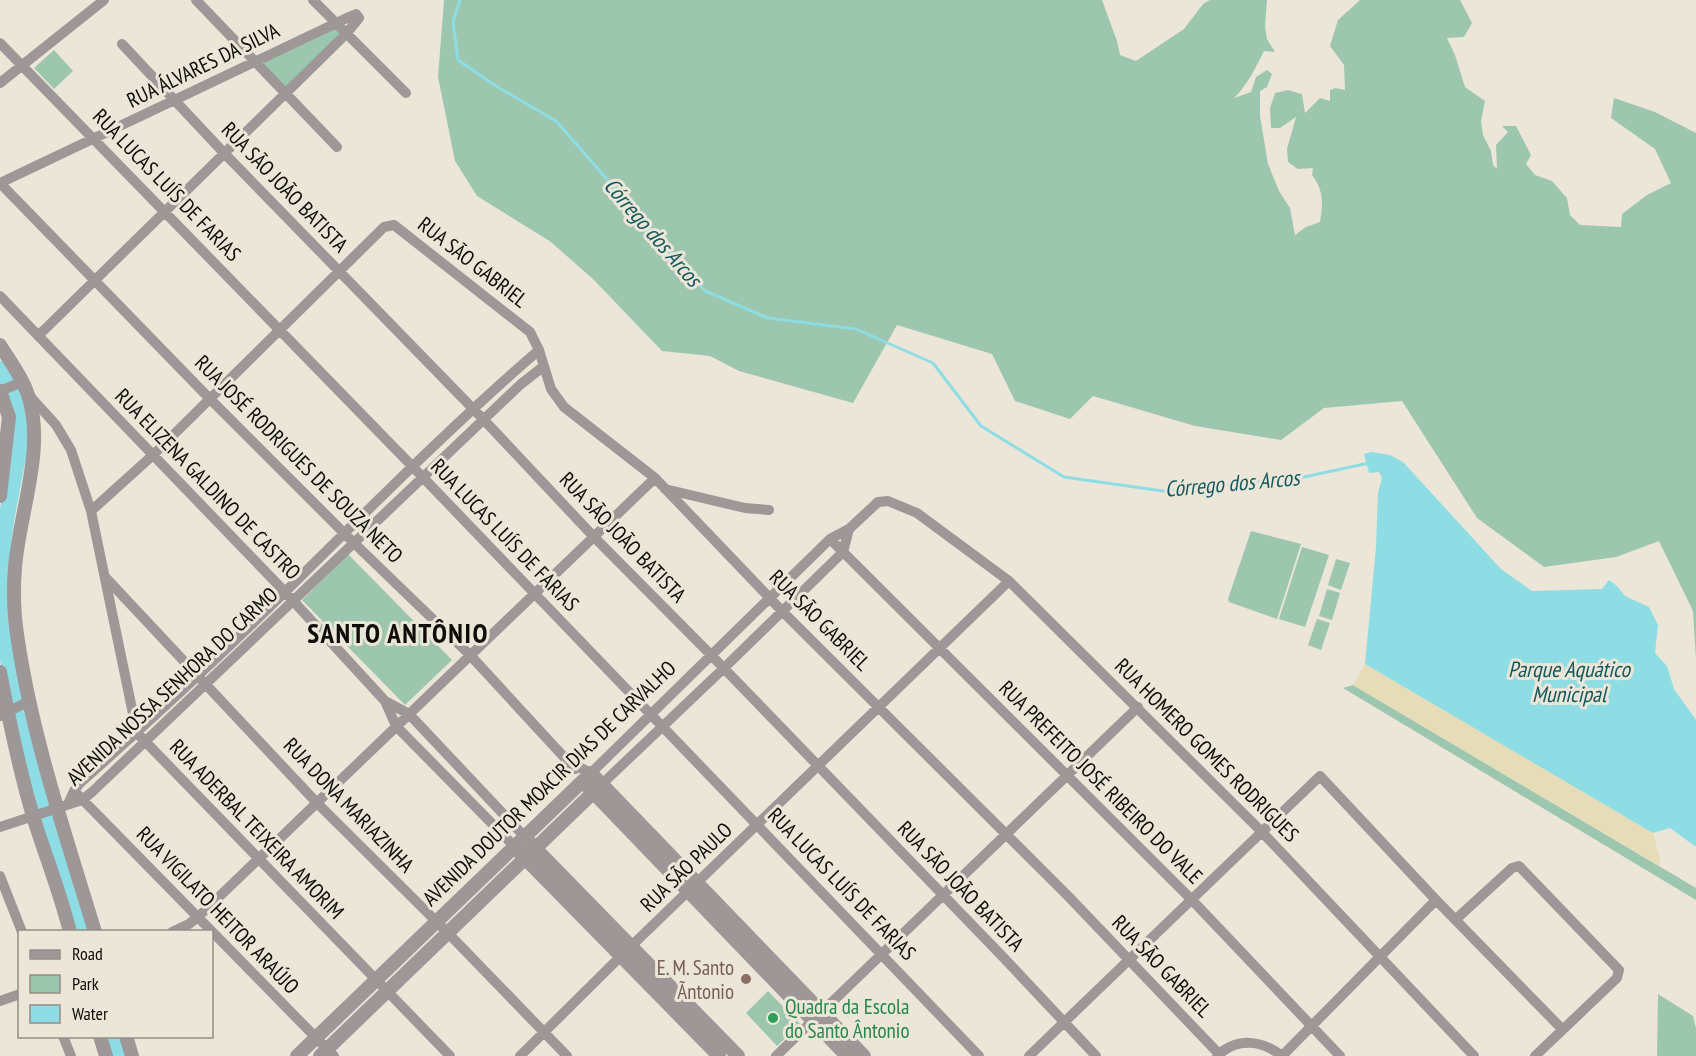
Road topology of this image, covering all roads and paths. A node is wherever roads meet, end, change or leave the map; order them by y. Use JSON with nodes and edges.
{"nodes":[{"id":1,"x":104,"y":0,"type":"edge"},
{"id":2,"x":196,"y":0,"type":"edge"},
{"id":3,"x":314,"y":0,"type":"edge"},
{"id":4,"x":336,"y":23,"type":"junction"},
{"id":5,"x":346,"y":34,"type":"junction"},
{"id":6,"x":0,"y":43,"type":"edge"},
{"id":7,"x":122,"y":44,"type":"dead end"},
{"id":8,"x":255,"y":63,"type":"junction"},
{"id":9,"x":21,"y":65,"type":"junction"},
{"id":10,"x":0,"y":83,"type":"edge"},
{"id":11,"x":286,"y":92,"type":"junction"},
{"id":12,"x":406,"y":93,"type":"dead end"},
{"id":13,"x":175,"y":100,"type":"junction"},
{"id":14,"x":95,"y":139,"type":"junction"},
{"id":15,"x":337,"y":147,"type":"dead end"},
{"id":16,"x":224,"y":153,"type":"junction"},
{"id":17,"x":0,"y":183,"type":"edge"},
{"id":18,"x":164,"y":210,"type":"junction"},
{"id":19,"x":340,"y":272,"type":"junction"},
{"id":20,"x":94,"y":280,"type":"junction"},
{"id":21,"x":0,"y":296,"type":"edge"},
{"id":22,"x":280,"y":330,"type":"junction"},
{"id":23,"x":38,"y":336,"type":"junction"},
{"id":24,"x":0,"y":345,"type":"edge"},
{"id":25,"x":539,"y":350,"type":"junction"},
{"id":26,"x":544,"y":366,"type":"junction"},
{"id":27,"x":23,"y":387,"type":"junction"},
{"id":28,"x":2,"y":391,"type":"edge"},
{"id":29,"x":209,"y":398,"type":"junction"},
{"id":30,"x":474,"y":410,"type":"junction"},
{"id":31,"x":484,"y":420,"type":"junction"},
{"id":32,"x":153,"y":454,"type":"junction"},
{"id":33,"x":412,"y":466,"type":"junction"},
{"id":34,"x":423,"y":478,"type":"junction"},
{"id":35,"x":655,"y":478,"type":"junction"},
{"id":36,"x":665,"y":489,"type":"junction"},
{"id":37,"x":0,"y":496,"type":"edge"},
{"id":38,"x":888,"y":501,"type":"joint"},
{"id":39,"x":769,"y":510,"type":"dead end"},
{"id":40,"x":91,"y":511,"type":"junction"},
{"id":41,"x":849,"y":529,"type":"junction"},
{"id":42,"x":345,"y":533,"type":"junction"},
{"id":43,"x":594,"y":537,"type":"junction"},
{"id":44,"x":830,"y":539,"type":"junction"},
{"id":45,"x":354,"y":543,"type":"junction"},
{"id":46,"x":843,"y":552,"type":"junction"},
{"id":47,"x":106,"y":578,"type":"junction"},
{"id":48,"x":1010,"y":581,"type":"junction"},
{"id":49,"x":285,"y":592,"type":"junction"},
{"id":50,"x":535,"y":594,"type":"junction"},
{"id":51,"x":770,"y":597,"type":"junction"},
{"id":52,"x":294,"y":601,"type":"junction"},
{"id":53,"x":783,"y":612,"type":"junction"},
{"id":54,"x":939,"y":649,"type":"junction"},
{"id":55,"x":470,"y":655,"type":"junction"},
{"id":56,"x":711,"y":655,"type":"junction"},
{"id":57,"x":724,"y":668,"type":"junction"},
{"id":58,"x":0,"y":672,"type":"edge"},
{"id":59,"x":198,"y":675,"type":"junction"},
{"id":60,"x":207,"y":684,"type":"junction"},
{"id":61,"x":385,"y":701,"type":"junction"},
{"id":62,"x":28,"y":702,"type":"junction"},
{"id":63,"x":1138,"y":707,"type":"junction"},
{"id":64,"x":880,"y":708,"type":"junction"},
{"id":65,"x":6,"y":712,"type":"edge"},
{"id":66,"x":409,"y":714,"type":"junction"},
{"id":67,"x":650,"y":715,"type":"junction"},
{"id":68,"x":396,"y":726,"type":"junction"},
{"id":69,"x":663,"y":726,"type":"junction"},
{"id":70,"x":137,"y":733,"type":"junction"},
{"id":71,"x":145,"y":742,"type":"junction"},
{"id":72,"x":818,"y":766,"type":"junction"},
{"id":73,"x":461,"y":770,"type":"junction"},
{"id":74,"x":1066,"y":775,"type":"junction"},
{"id":75,"x":587,"y":777,"type":"junction"},
{"id":76,"x":450,"y":780,"type":"junction"},
{"id":77,"x":597,"y":788,"type":"junction"},
{"id":78,"x":74,"y":790,"type":"junction"},
{"id":79,"x":82,"y":800,"type":"junction"},
{"id":80,"x":317,"y":803,"type":"junction"},
{"id":81,"x":59,"y":807,"type":"junction"},
{"id":82,"x":35,"y":815,"type":"junction"},
{"id":83,"x":758,"y":825,"type":"junction"},
{"id":84,"x":0,"y":827,"type":"edge"},
{"id":85,"x":1261,"y":831,"type":"junction"},
{"id":86,"x":1005,"y":834,"type":"junction"},
{"id":87,"x":520,"y":842,"type":"junction"},
{"id":88,"x":530,"y":853,"type":"junction"},
{"id":89,"x":259,"y":858,"type":"junction"},
{"id":90,"x":0,"y":876,"type":"edge"},
{"id":91,"x":693,"y":887,"type":"junction"},
{"id":92,"x":943,"y":895,"type":"junction"},
{"id":93,"x":1191,"y":899,"type":"junction"},
{"id":94,"x":1436,"y":900,"type":"junction"},
{"id":95,"x":198,"y":917,"type":"junction"},
{"id":96,"x":1455,"y":920,"type":"junction"},
{"id":97,"x":436,"y":922,"type":"junction"},
{"id":98,"x":21,"y":930,"type":"edge"},
{"id":99,"x":69,"y":930,"type":"edge"},
{"id":100,"x":94,"y":930,"type":"edge"},
{"id":101,"x":176,"y":930,"type":"edge"},
{"id":102,"x":210,"y":930,"type":"edge"},
{"id":103,"x":447,"y":932,"type":"junction"},
{"id":104,"x":213,"y":933,"type":"edge"},
{"id":105,"x":632,"y":946,"type":"junction"},
{"id":106,"x":882,"y":953,"type":"junction"},
{"id":107,"x":621,"y":956,"type":"junction"},
{"id":108,"x":1379,"y":956,"type":"junction"},
{"id":109,"x":1128,"y":960,"type":"junction"},
{"id":110,"x":376,"y":979,"type":"junction"},
{"id":111,"x":387,"y":991,"type":"junction"},
{"id":112,"x":18,"y":995,"type":"edge"},
{"id":113,"x":0,"y":1001,"type":"edge"},
{"id":114,"x":817,"y":1016,"type":"junction"},
{"id":115,"x":1063,"y":1022,"type":"junction"},
{"id":116,"x":1311,"y":1025,"type":"junction"},
{"id":117,"x":1562,"y":1029,"type":"junction"},
{"id":118,"x":544,"y":1032,"type":"junction"},
{"id":119,"x":64,"y":1038,"type":"edge"},
{"id":120,"x":101,"y":1038,"type":"edge"},
{"id":121,"x":127,"y":1038,"type":"edge"},
{"id":122,"x":711,"y":1038,"type":"junction"},
{"id":123,"x":315,"y":1039,"type":"junction"},
{"id":124,"x":327,"y":1054,"type":"edge"},
{"id":125,"x":1218,"y":1055,"type":"edge"},
{"id":126,"x":71,"y":1056,"type":"edge"},
{"id":127,"x":106,"y":1056,"type":"edge"},
{"id":128,"x":132,"y":1056,"type":"edge"},
{"id":129,"x":297,"y":1056,"type":"edge"},
{"id":130,"x":450,"y":1056,"type":"edge"},
{"id":131,"x":520,"y":1056,"type":"edge"},
{"id":132,"x":567,"y":1056,"type":"edge"},
{"id":133,"x":719,"y":1056,"type":"edge"},
{"id":134,"x":738,"y":1056,"type":"edge"},
{"id":135,"x":776,"y":1056,"type":"edge"},
{"id":136,"x":847,"y":1056,"type":"edge"},
{"id":137,"x":864,"y":1056,"type":"edge"},
{"id":138,"x":979,"y":1056,"type":"edge"},
{"id":139,"x":1029,"y":1056,"type":"edge"},
{"id":140,"x":1096,"y":1056,"type":"edge"},
{"id":141,"x":1282,"y":1056,"type":"edge"},
{"id":142,"x":1340,"y":1056,"type":"edge"},
{"id":143,"x":1474,"y":1056,"type":"edge"},
{"id":144,"x":1535,"y":1056,"type":"edge"}],
"edges":[{"from":1,"to":9,"type":"street"},
{"from":2,"to":8,"type":"street"},
{"from":3,"to":4,"type":"street"},
{"from":4,"to":5,"type":"street"},
{"from":4,"to":5,"type":"street","name":"RUA ÁLVARES DA SILVA"},
{"from":4,"to":8,"type":"street","name":"RUA ÁLVARES DA SILVA"},
{"from":5,"to":11,"type":"street"},
{"from":5,"to":12,"type":"street"},
{"from":6,"to":9,"type":"street","name":"RUA LUCAS LUÍS DE FARIAS"},
{"from":7,"to":13,"type":"street","name":"RUA SÃO JOÃO BATISTA"},
{"from":8,"to":11,"type":"street"},
{"from":8,"to":13,"type":"street","name":"RUA ÁLVARES DA SILVA"},
{"from":9,"to":10,"type":"street"},
{"from":9,"to":14,"type":"street","name":"RUA LUCAS LUÍS DE FARIAS"},
{"from":11,"to":15,"type":"street"},
{"from":11,"to":16,"type":"street"},
{"from":13,"to":14,"type":"street","name":"RUA ÁLVARES DA SILVA"},
{"from":13,"to":16,"type":"street","name":"RUA SÃO JOÃO BATISTA"},
{"from":14,"to":17,"type":"street","name":"RUA ÁLVARES DA SILVA"},
{"from":14,"to":18,"type":"street","name":"RUA LUCAS LUÍS DE FARIAS"},
{"from":16,"to":18,"type":"street"},
{"from":16,"to":19,"type":"street","name":"RUA SÃO JOÃO BATISTA"},
{"from":17,"to":20,"type":"street","name":"RUA JOSÉ RODRIGUES DE SOUZA NETO"},
{"from":18,"to":20,"type":"street"},
{"from":18,"to":22,"type":"street","name":"RUA LUCAS LUÍS DE FARIAS"},
{"from":19,"to":22,"type":"street"},
{"from":19,"to":25,"type":"street","name":"RUA SÃO GABRIEL"},
{"from":19,"to":30,"type":"street","name":"RUA SÃO JOÃO BATISTA"},
{"from":20,"to":23,"type":"street"},
{"from":20,"to":29,"type":"street","name":"RUA JOSÉ RODRIGUES DE SOUZA NETO"},
{"from":21,"to":23,"type":"street","name":"RUA ELIZENA GALDINO DE CASTRO"},
{"from":22,"to":29,"type":"street"},
{"from":22,"to":33,"type":"street","name":"RUA LUCAS LUÍS DE FARIAS"},
{"from":23,"to":32,"type":"street","name":"RUA ELIZENA GALDINO DE CASTRO"},
{"from":24,"to":27,"type":"street"},
{"from":25,"to":26,"type":"street","name":"RUA SÃO GABRIEL"},
{"from":25,"to":30,"type":"street","name":"AVENIDA NOSSA SENHORA DO CARMO"},
{"from":26,"to":31,"type":"street","name":"AVENIDA NOSSA SENHORA DO CARMO"},
{"from":26,"to":35,"type":"street","name":"RUA SÃO GABRIEL"},
{"from":27,"to":28,"type":"street"},
{"from":27,"to":40,"type":"street"},
{"from":27,"to":62,"type":"street"},
{"from":28,"to":37,"type":"street"},
{"from":29,"to":32,"type":"street"},
{"from":29,"to":42,"type":"street","name":"RUA JOSÉ RODRIGUES DE SOUZA NETO"},
{"from":30,"to":31,"type":"street","name":"RUA SÃO JOÃO BATISTA"},
{"from":30,"to":33,"type":"street","name":"AVENIDA NOSSA SENHORA DO CARMO"},
{"from":31,"to":34,"type":"street","name":"AVENIDA NOSSA SENHORA DO CARMO"},
{"from":31,"to":43,"type":"street","name":"RUA SÃO JOÃO BATISTA"},
{"from":32,"to":40,"type":"street"},
{"from":32,"to":49,"type":"street","name":"RUA ELIZENA GALDINO DE CASTRO"},
{"from":33,"to":34,"type":"street","name":"RUA LUCAS LUÍS DE FARIAS"},
{"from":33,"to":42,"type":"street","name":"AVENIDA NOSSA SENHORA DO CARMO"},
{"from":34,"to":45,"type":"street","name":"AVENIDA NOSSA SENHORA DO CARMO"},
{"from":34,"to":50,"type":"street","name":"RUA LUCAS LUÍS DE FARIAS"},
{"from":35,"to":36,"type":"street","name":"RUA SÃO GABRIEL"},
{"from":35,"to":43,"type":"street"},
{"from":36,"to":39,"type":"street"},
{"from":36,"to":51,"type":"street","name":"RUA SÃO GABRIEL"},
{"from":38,"to":41,"type":"street","name":"AVENIDA DOUTOR MOACIR DIAS DE CARVALHO"},
{"from":38,"to":48,"type":"street","name":"RUA HOMERO GOMES RODRIGUES"},
{"from":40,"to":47,"type":"street"},
{"from":41,"to":44,"type":"street","name":"AVENIDA DOUTOR MOACIR DIAS DE CARVALHO"},
{"from":41,"to":46,"type":"street"},
{"from":42,"to":45,"type":"street","name":"RUA JOSÉ RODRIGUES DE SOUZA NETO"},
{"from":42,"to":49,"type":"street","name":"AVENIDA NOSSA SENHORA DO CARMO"},
{"from":43,"to":50,"type":"street"},
{"from":43,"to":56,"type":"street","name":"RUA SÃO JOÃO BATISTA"},
{"from":44,"to":46,"type":"street","name":"RUA PREFEITO JOSÉ RIBEIRO DO VALE"},
{"from":44,"to":51,"type":"street","name":"AVENIDA DOUTOR MOACIR DIAS DE CARVALHO"},
{"from":45,"to":52,"type":"street","name":"AVENIDA NOSSA SENHORA DO CARMO"},
{"from":45,"to":55,"type":"street","name":"RUA JOSÉ RODRIGUES DE SOUZA NETO"},
{"from":46,"to":53,"type":"street","name":"AVENIDA DOUTOR MOACIR DIAS DE CARVALHO"},
{"from":46,"to":54,"type":"street","name":"RUA PREFEITO JOSÉ RIBEIRO DO VALE"},
{"from":47,"to":59,"type":"street","name":"RUA DONA MARIAZINHA"},
{"from":47,"to":70,"type":"street"},
{"from":48,"to":54,"type":"street","name":"RUA SÃO PAULO"},
{"from":48,"to":63,"type":"street","name":"RUA HOMERO GOMES RODRIGUES"},
{"from":49,"to":52,"type":"street","name":"RUA ELIZENA GALDINO DE CASTRO"},
{"from":49,"to":59,"type":"street","name":"AVENIDA NOSSA SENHORA DO CARMO"},
{"from":50,"to":55,"type":"street"},
{"from":50,"to":67,"type":"street","name":"RUA LUCAS LUÍS DE FARIAS"},
{"from":51,"to":53,"type":"street","name":"RUA SÃO GABRIEL"},
{"from":51,"to":56,"type":"street","name":"AVENIDA DOUTOR MOACIR DIAS DE CARVALHO"},
{"from":52,"to":60,"type":"street","name":"AVENIDA NOSSA SENHORA DO CARMO"},
{"from":52,"to":61,"type":"street","name":"RUA ELIZENA GALDINO DE CASTRO"},
{"from":53,"to":57,"type":"street","name":"AVENIDA DOUTOR MOACIR DIAS DE CARVALHO"},
{"from":53,"to":64,"type":"street","name":"RUA SÃO GABRIEL"},
{"from":54,"to":64,"type":"street","name":"RUA SÃO PAULO"},
{"from":54,"to":74,"type":"street","name":"RUA PREFEITO JOSÉ RIBEIRO DO VALE"},
{"from":55,"to":66,"type":"street"},
{"from":55,"to":75,"type":"street","name":"RUA JOSÉ RODRIGUES DE SOUZA NETO"},
{"from":56,"to":57,"type":"street","name":"RUA SÃO JOÃO BATISTA"},
{"from":56,"to":67,"type":"street","name":"AVENIDA DOUTOR MOACIR DIAS DE CARVALHO"},
{"from":57,"to":69,"type":"street","name":"AVENIDA DOUTOR MOACIR DIAS DE CARVALHO"},
{"from":57,"to":72,"type":"street","name":"RUA SÃO JOÃO BATISTA"},
{"from":58,"to":65,"type":"street"},
{"from":59,"to":60,"type":"street","name":"RUA DONA MARIAZINHA"},
{"from":59,"to":70,"type":"street","name":"AVENIDA NOSSA SENHORA DO CARMO"},
{"from":60,"to":71,"type":"street","name":"AVENIDA NOSSA SENHORA DO CARMO"},
{"from":60,"to":80,"type":"street","name":"RUA DONA MARIAZINHA"},
{"from":61,"to":66,"type":"street","name":"RUA ELIZENA GALDINO DE CASTRO"},
{"from":61,"to":68,"type":"street","name":"RUA ELIZENA GALDINO DE CASTRO"},
{"from":62,"to":65,"type":"street"},
{"from":62,"to":81,"type":"street"},
{"from":63,"to":74,"type":"street"},
{"from":63,"to":85,"type":"street","name":"RUA HOMERO GOMES RODRIGUES"},
{"from":64,"to":72,"type":"street","name":"RUA SÃO PAULO"},
{"from":64,"to":86,"type":"street","name":"RUA SÃO GABRIEL"},
{"from":65,"to":82,"type":"street"},
{"from":66,"to":68,"type":"street"},
{"from":66,"to":73,"type":"street","name":"RUA ELIZENA GALDINO DE CASTRO"},
{"from":67,"to":69,"type":"street","name":"RUA LUCAS LUÍS DE FARIAS"},
{"from":67,"to":75,"type":"street","name":"AVENIDA DOUTOR MOACIR DIAS DE CARVALHO"},
{"from":68,"to":76,"type":"street"},
{"from":68,"to":80,"type":"street"},
{"from":69,"to":77,"type":"street","name":"AVENIDA DOUTOR MOACIR DIAS DE CARVALHO"},
{"from":69,"to":83,"type":"street","name":"RUA LUCAS LUÍS DE FARIAS"},
{"from":70,"to":71,"type":"street","name":"RUA ADERBAL TEIXEIRA AMORIM"},
{"from":70,"to":78,"type":"street","name":"AVENIDA NOSSA SENHORA DO CARMO"},
{"from":71,"to":79,"type":"street","name":"AVENIDA NOSSA SENHORA DO CARMO"},
{"from":71,"to":89,"type":"street","name":"RUA ADERBAL TEIXEIRA AMORIM"},
{"from":72,"to":83,"type":"street","name":"RUA SÃO PAULO"},
{"from":72,"to":92,"type":"street","name":"RUA SÃO JOÃO BATISTA"},
{"from":73,"to":76,"type":"street"},
{"from":73,"to":87,"type":"street","name":"RUA ELIZENA GALDINO DE CASTRO"},
{"from":74,"to":86,"type":"street"},
{"from":74,"to":93,"type":"street","name":"RUA PREFEITO JOSÉ RIBEIRO DO VALE"},
{"from":75,"to":77,"type":"street"},
{"from":75,"to":87,"type":"street","name":"AVENIDA DOUTOR MOACIR DIAS DE CARVALHO"},
{"from":76,"to":87,"type":"street"},
{"from":77,"to":88,"type":"street","name":"AVENIDA DOUTOR MOACIR DIAS DE CARVALHO"},
{"from":77,"to":91,"type":"street"},
{"from":78,"to":79,"type":"street","name":"RUA VIGILATO HEITOR ARAÚJO"},
{"from":78,"to":81,"type":"street","name":"AVENIDA NOSSA SENHORA DO CARMO"},
{"from":79,"to":81,"type":"street","name":"AVENIDA NOSSA SENHORA DO CARMO"},
{"from":79,"to":95,"type":"street","name":"RUA VIGILATO HEITOR ARAÚJO"},
{"from":80,"to":89,"type":"street"},
{"from":80,"to":97,"type":"street","name":"RUA DONA MARIAZINHA"},
{"from":81,"to":82,"type":"street"},
{"from":81,"to":100,"type":"street"},
{"from":82,"to":84,"type":"street"},
{"from":82,"to":99,"type":"street"},
{"from":83,"to":91,"type":"street","name":"RUA SÃO PAULO"},
{"from":83,"to":106,"type":"street","name":"RUA LUCAS LUÍS DE FARIAS"},
{"from":85,"to":93,"type":"street"},
{"from":85,"to":94,"type":"street"},
{"from":85,"to":108,"type":"street","name":"RUA HOMERO GOMES RODRIGUES"},
{"from":86,"to":92,"type":"street"},
{"from":86,"to":109,"type":"street","name":"RUA SÃO GABRIEL"},
{"from":87,"to":88,"type":"street"},
{"from":87,"to":97,"type":"street","name":"AVENIDA DOUTOR MOACIR DIAS DE CARVALHO"},
{"from":88,"to":103,"type":"street","name":"AVENIDA DOUTOR MOACIR DIAS DE CARVALHO"},
{"from":88,"to":105,"type":"street"},
{"from":88,"to":107,"type":"street"},
{"from":89,"to":95,"type":"street"},
{"from":89,"to":110,"type":"street","name":"RUA ADERBAL TEIXEIRA AMORIM"},
{"from":90,"to":98,"type":"street"},
{"from":91,"to":105,"type":"street","name":"RUA SÃO PAULO"},
{"from":91,"to":114,"type":"street"},
{"from":92,"to":106,"type":"street"},
{"from":92,"to":115,"type":"street","name":"RUA SÃO JOÃO BATISTA"},
{"from":93,"to":109,"type":"street"},
{"from":93,"to":116,"type":"street","name":"RUA PREFEITO JOSÉ RIBEIRO DO VALE"},
{"from":94,"to":96,"type":"street"},
{"from":94,"to":108,"type":"street"},
{"from":95,"to":101,"type":"street"},
{"from":95,"to":102,"type":"street","name":"RUA VIGILATO HEITOR ARAÚJO"},
{"from":96,"to":117,"type":"street"},
{"from":96,"to":117,"type":"street"},
{"from":97,"to":103,"type":"street","name":"RUA DONA MARIAZINHA"},
{"from":97,"to":110,"type":"street","name":"AVENIDA DOUTOR MOACIR DIAS DE CARVALHO"},
{"from":103,"to":111,"type":"street","name":"AVENIDA DOUTOR MOACIR DIAS DE CARVALHO"},
{"from":103,"to":118,"type":"street","name":"RUA DONA MARIAZINHA"},
{"from":104,"to":123,"type":"street","name":"RUA VIGILATO HEITOR ARAÚJO"},
{"from":105,"to":107,"type":"street","name":"RUA SÃO PAULO"},
{"from":105,"to":122,"type":"street"},
{"from":106,"to":114,"type":"street"},
{"from":106,"to":138,"type":"street","name":"RUA LUCAS LUÍS DE FARIAS"},
{"from":107,"to":118,"type":"street","name":"RUA SÃO PAULO"},
{"from":107,"to":122,"type":"street"},
{"from":108,"to":116,"type":"street"},
{"from":108,"to":143,"type":"street","name":"RUA HOMERO GOMES RODRIGUES"},
{"from":109,"to":115,"type":"street"},
{"from":109,"to":125,"type":"street","name":"RUA SÃO GABRIEL"},
{"from":110,"to":111,"type":"street","name":"RUA ADERBAL TEIXEIRA AMORIM"},
{"from":110,"to":123,"type":"street","name":"AVENIDA DOUTOR MOACIR DIAS DE CARVALHO"},
{"from":111,"to":124,"type":"street","name":"AVENIDA DOUTOR MOACIR DIAS DE CARVALHO"},
{"from":111,"to":130,"type":"street","name":"RUA ADERBAL TEIXEIRA AMORIM"},
{"from":112,"to":113,"type":"street"},
{"from":114,"to":135,"type":"street"},
{"from":114,"to":136,"type":"street"},
{"from":114,"to":137,"type":"street"},
{"from":115,"to":139,"type":"street"},
{"from":115,"to":140,"type":"street","name":"RUA SÃO JOÃO BATISTA"},
{"from":116,"to":141,"type":"street"},
{"from":116,"to":142,"type":"street","name":"RUA PREFEITO JOSÉ RIBEIRO DO VALE"},
{"from":117,"to":144,"type":"street"},
{"from":118,"to":131,"type":"street","name":"RUA SÃO PAULO"},
{"from":118,"to":132,"type":"street","name":"RUA DONA MARIAZINHA"},
{"from":119,"to":126,"type":"street"},
{"from":120,"to":127,"type":"street"},
{"from":121,"to":128,"type":"street"},
{"from":122,"to":133,"type":"street"},
{"from":122,"to":134,"type":"street"},
{"from":123,"to":124,"type":"street","name":"RUA VIGILATO HEITOR ARAÚJO"},
{"from":123,"to":129,"type":"street","name":"AVENIDA DOUTOR MOACIR DIAS DE CARVALHO"},
{"from":125,"to":141,"type":"street"}]}
